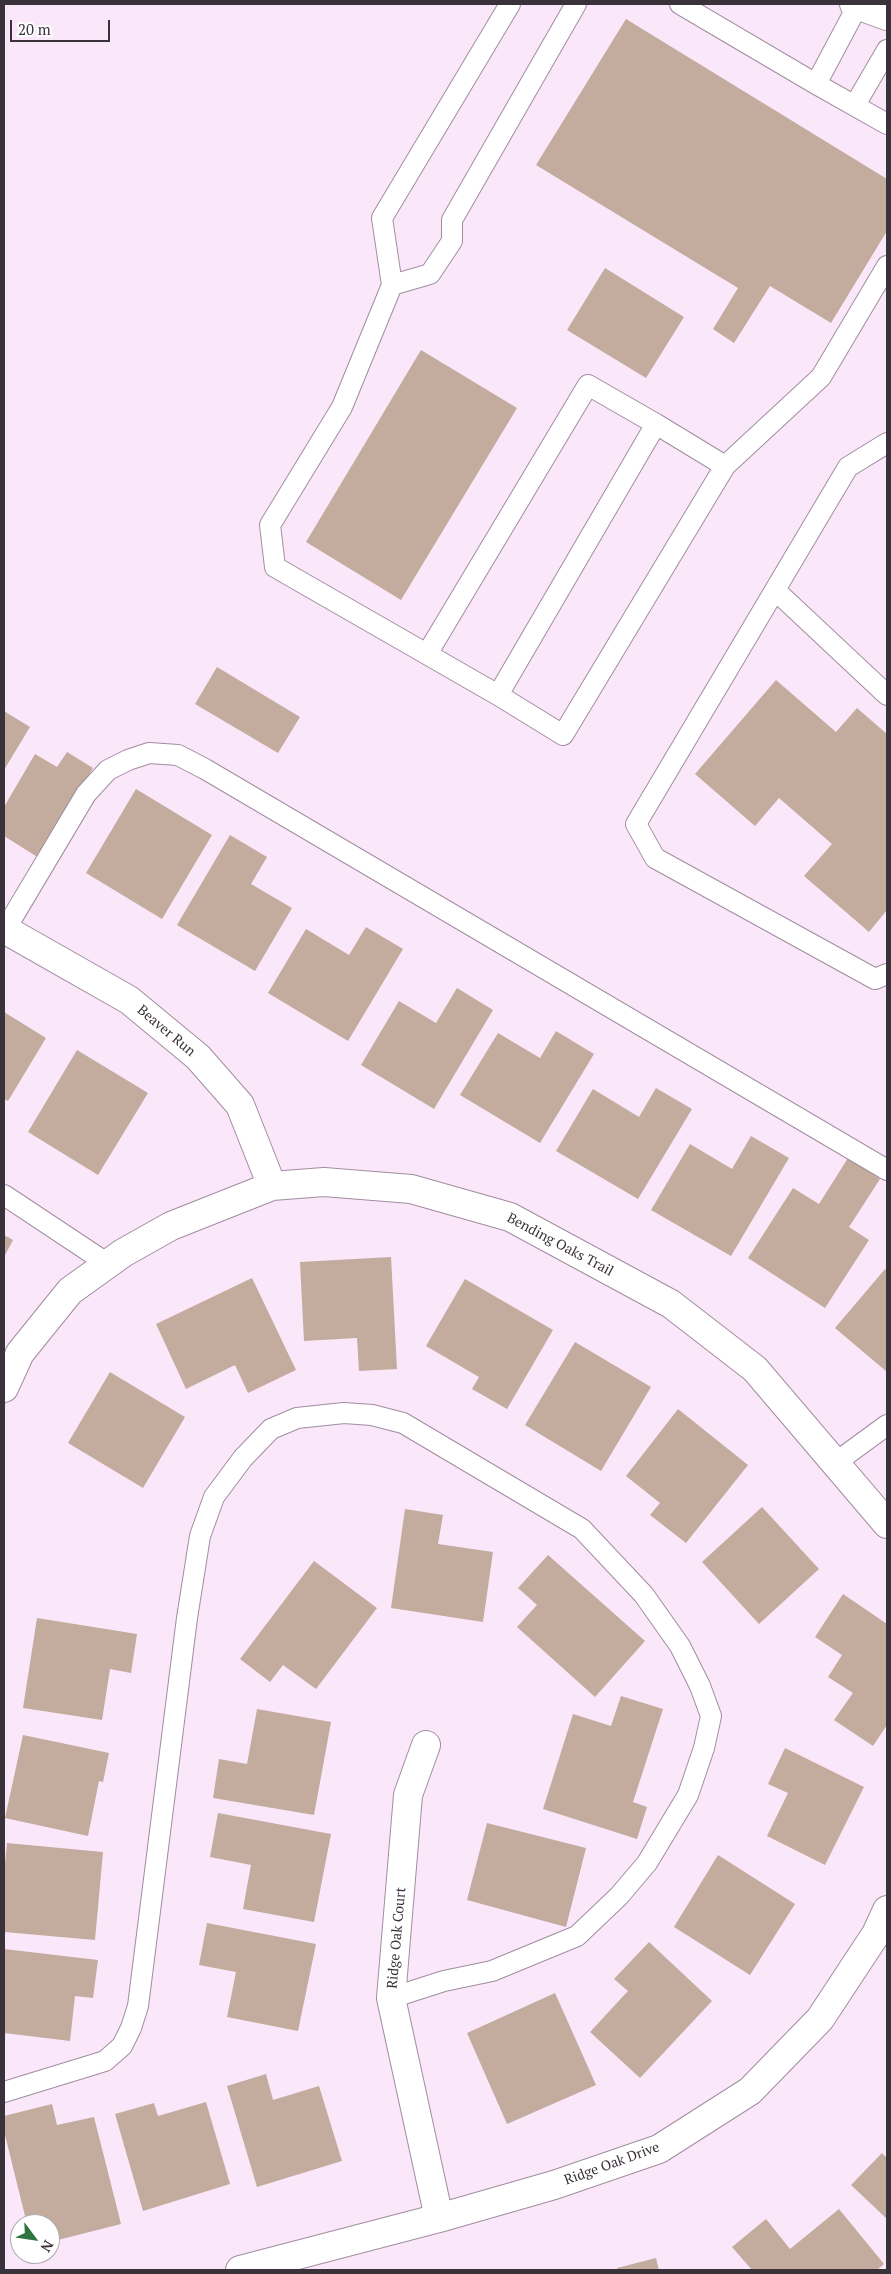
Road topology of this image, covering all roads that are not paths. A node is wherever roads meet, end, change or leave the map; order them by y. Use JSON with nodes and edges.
{"nodes":[{"id":1,"x":510,"y":4,"type":"edge"},
{"id":2,"x":576,"y":4,"type":"edge"},
{"id":3,"x":680,"y":4,"type":"edge"},
{"id":4,"x":856,"y":5,"type":"edge"},
{"id":5,"x":887,"y":16,"type":"edge"},
{"id":6,"x":887,"y":50,"type":"edge"},
{"id":7,"x":816,"y":84,"type":"junction"},
{"id":8,"x":855,"y":105,"type":"junction"},
{"id":9,"x":887,"y":124,"type":"edge"},
{"id":10,"x":887,"y":266,"type":"edge"},
{"id":11,"x":392,"y":285,"type":"junction"},
{"id":12,"x":656,"y":424,"type":"junction"},
{"id":13,"x":887,"y":443,"type":"edge"},
{"id":14,"x":725,"y":466,"type":"junction"},
{"id":15,"x":775,"y":590,"type":"junction"},
{"id":16,"x":427,"y":654,"type":"junction"},
{"id":17,"x":498,"y":695,"type":"junction"},
{"id":18,"x":887,"y":695,"type":"edge"},
{"id":19,"x":4,"y":929,"type":"edge"},
{"id":20,"x":887,"y":974,"type":"edge"},
{"id":21,"x":887,"y":1170,"type":"edge"},
{"id":22,"x":272,"y":1186,"type":"junction"},
{"id":23,"x":4,"y":1195,"type":"edge"},
{"id":24,"x":108,"y":1264,"type":"junction"},
{"id":25,"x":4,"y":1388,"type":"edge"},
{"id":26,"x":887,"y":1424,"type":"edge"},
{"id":27,"x":835,"y":1463,"type":"junction"},
{"id":28,"x":887,"y":1524,"type":"edge"},
{"id":29,"x":426,"y":1745,"type":"dead end"},
{"id":30,"x":886,"y":1916,"type":"edge"},
{"id":31,"x":392,"y":1998,"type":"junction"},
{"id":32,"x":4,"y":2092,"type":"edge"},
{"id":33,"x":439,"y":2218,"type":"junction"},
{"id":34,"x":240,"y":2270,"type":"edge"}],
"edges":[{"from":1,"to":11,"type":"lane"},
{"from":2,"to":11,"type":"lane"},
{"from":3,"to":7,"type":"lane"},
{"from":4,"to":5,"type":"street"},
{"from":4,"to":7,"type":"lane"},
{"from":6,"to":8,"type":"lane"},
{"from":7,"to":8,"type":"lane"},
{"from":8,"to":9,"type":"lane"},
{"from":10,"to":14,"type":"lane"},
{"from":11,"to":16,"type":"lane"},
{"from":12,"to":14,"type":"lane"},
{"from":12,"to":16,"type":"lane"},
{"from":12,"to":17,"type":"lane"},
{"from":13,"to":15,"type":"lane"},
{"from":14,"to":17,"type":"lane"},
{"from":15,"to":18,"type":"lane"},
{"from":15,"to":20,"type":"lane"},
{"from":16,"to":17,"type":"lane"},
{"from":19,"to":21,"type":"lane"},
{"from":19,"to":22,"type":"street","name":"Beaver Run"},
{"from":22,"to":24,"type":"street","name":"Bending Oaks Trail"},
{"from":22,"to":27,"type":"street","name":"Bending Oaks Trail"},
{"from":23,"to":24,"type":"lane"},
{"from":24,"to":25,"type":"street","name":"Bending Oaks Trail"},
{"from":26,"to":27,"type":"lane"},
{"from":27,"to":28,"type":"street","name":"Bending Oaks Trail"},
{"from":29,"to":31,"type":"street","name":"Ridge Oak Court"},
{"from":30,"to":33,"type":"street","name":"Ridge Oak Drive"},
{"from":31,"to":32,"type":"lane"},
{"from":31,"to":33,"type":"street","name":"Ridge Oak Court"},
{"from":33,"to":34,"type":"street","name":"Ridge Oak Drive"}]}
